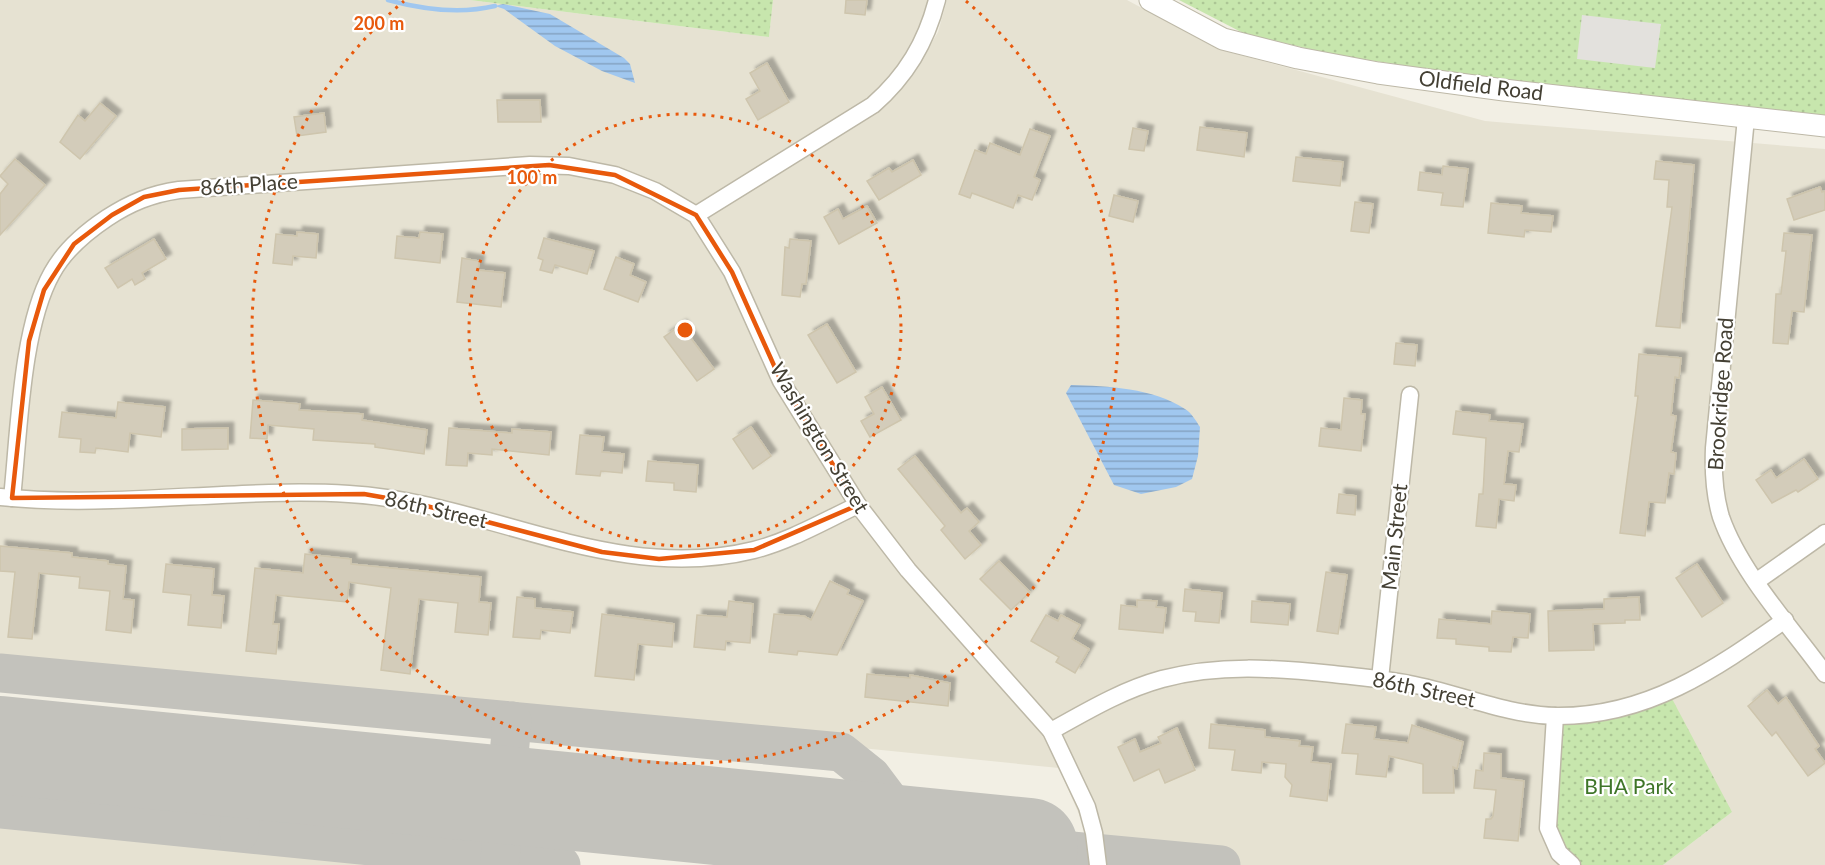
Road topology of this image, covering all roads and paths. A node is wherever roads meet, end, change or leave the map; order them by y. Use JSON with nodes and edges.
{"nodes":[{"id":1,"x":937,"y":0,"type":"edge"},
{"id":2,"x":1150,"y":0,"type":"edge"},
{"id":3,"x":1746,"y":118,"type":"junction"},
{"id":4,"x":1825,"y":126,"type":"edge"},
{"id":5,"x":696,"y":214,"type":"junction"},
{"id":6,"x":1410,"y":395,"type":"dead end"},
{"id":7,"x":6,"y":498,"type":"edge"},
{"id":8,"x":858,"y":505,"type":"junction"},
{"id":9,"x":1825,"y":533,"type":"edge"},
{"id":10,"x":1757,"y":580,"type":"junction"},
{"id":11,"x":1785,"y":620,"type":"junction"},
{"id":12,"x":1825,"y":674,"type":"edge"},
{"id":13,"x":1380,"y":679,"type":"junction"},
{"id":14,"x":1555,"y":716,"type":"junction"},
{"id":15,"x":1051,"y":730,"type":"junction"},
{"id":16,"x":1098,"y":865,"type":"edge"},
{"id":17,"x":1572,"y":865,"type":"edge"}],
"edges":[{"from":1,"to":5,"type":"street"},
{"from":2,"to":3,"type":"street","name":"Oldfield Road"},
{"from":3,"to":4,"type":"street","name":"Oldfield Road"},
{"from":3,"to":10,"type":"street","name":"Brookridge Road"},
{"from":5,"to":7,"type":"street","name":"86th Place"},
{"from":5,"to":8,"type":"street","name":"Washington Street"},
{"from":6,"to":13,"type":"street","name":"Main Street"},
{"from":7,"to":8,"type":"street","name":"86th Street"},
{"from":8,"to":15,"type":"street","name":"Washington Street"},
{"from":9,"to":10,"type":"street"},
{"from":10,"to":11,"type":"street","name":"Brookridge Road"},
{"from":11,"to":12,"type":"street","name":"Brookridge Road"},
{"from":11,"to":14,"type":"street","name":"86th Street"},
{"from":13,"to":14,"type":"street","name":"86th Street"},
{"from":13,"to":15,"type":"street","name":"86th Street"},
{"from":14,"to":17,"type":"street"},
{"from":15,"to":16,"type":"street","name":"Washington Street"}]}
